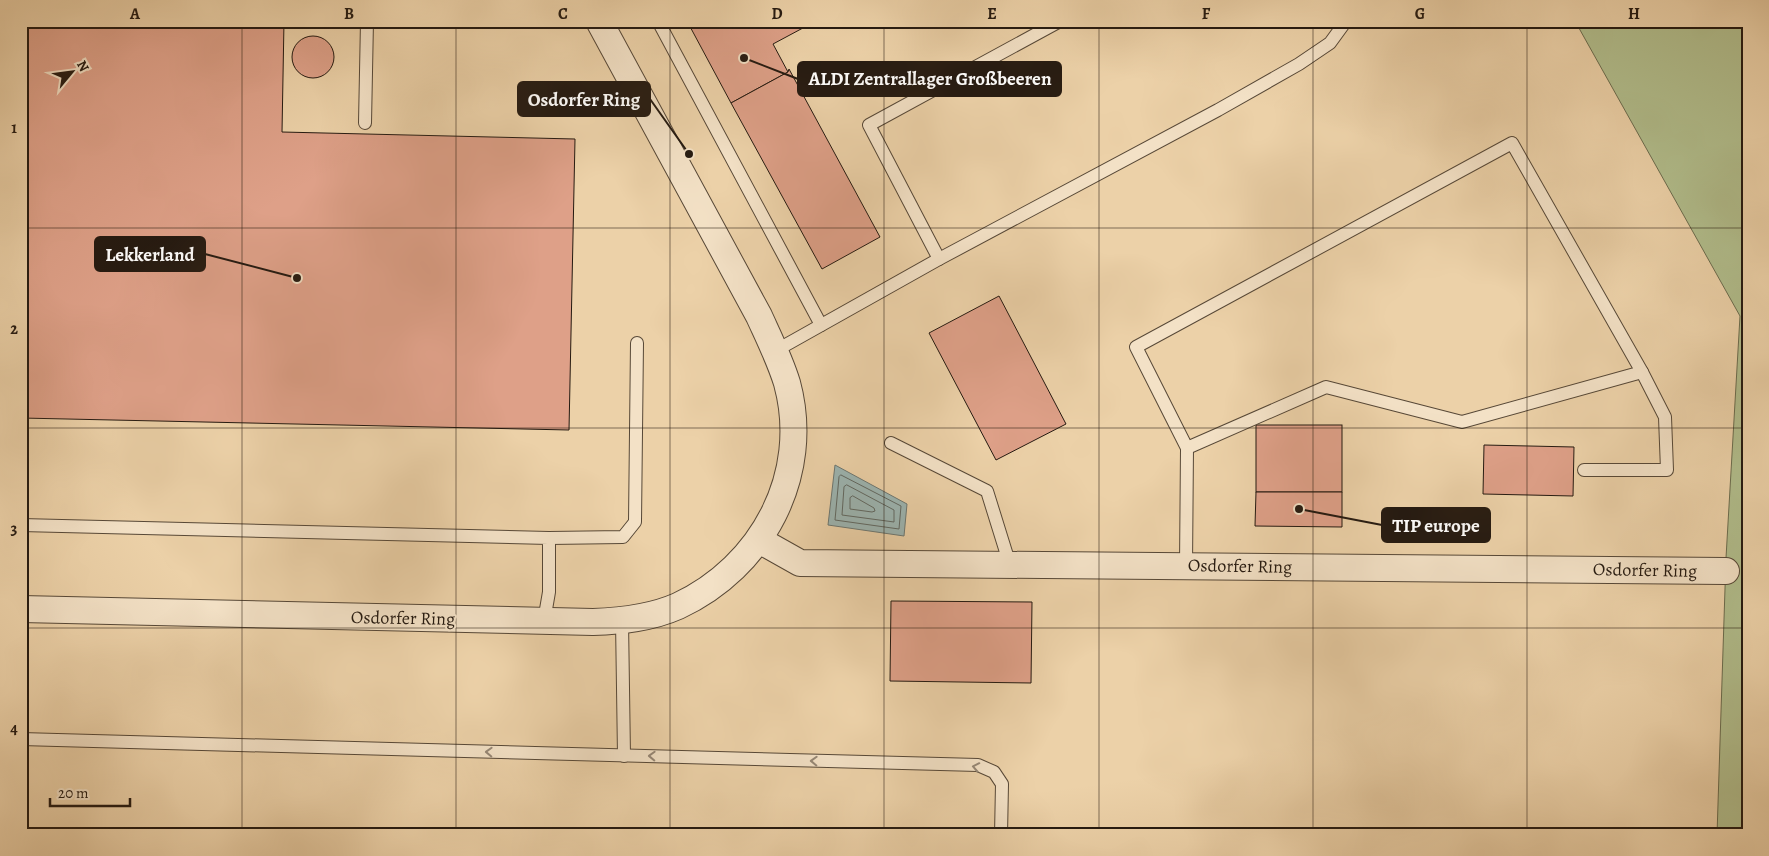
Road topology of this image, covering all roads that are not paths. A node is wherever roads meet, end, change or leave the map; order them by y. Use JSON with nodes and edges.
{"nodes":[{"id":1,"x":367,"y":21,"type":"edge"},
{"id":2,"x":599,"y":21,"type":"edge"},
{"id":3,"x":658,"y":21,"type":"edge"},
{"id":4,"x":1060,"y":21,"type":"edge"},
{"id":5,"x":1346,"y":21,"type":"edge"},
{"id":6,"x":365,"y":123,"type":"dead end"},
{"id":7,"x":940,"y":259,"type":"junction"},
{"id":8,"x":821,"y":325,"type":"junction"},
{"id":9,"x":637,"y":343,"type":"dead end"},
{"id":10,"x":775,"y":351,"type":"junction"},
{"id":11,"x":1642,"y":372,"type":"junction"},
{"id":12,"x":891,"y":443,"type":"dead end"},
{"id":13,"x":1187,"y":448,"type":"junction"},
{"id":14,"x":1584,"y":470,"type":"dead end"},
{"id":15,"x":21,"y":524,"type":"edge"},
{"id":16,"x":549,"y":538,"type":"junction"},
{"id":17,"x":759,"y":540,"type":"junction"},
{"id":18,"x":1010,"y":565,"type":"junction"},
{"id":19,"x":1186,"y":566,"type":"junction"},
{"id":20,"x":1726,"y":571,"type":"dead end"},
{"id":21,"x":21,"y":609,"type":"edge"},
{"id":22,"x":544,"y":621,"type":"junction"},
{"id":23,"x":622,"y":621,"type":"junction"},
{"id":24,"x":21,"y":739,"type":"edge"},
{"id":25,"x":624,"y":756,"type":"junction"},
{"id":26,"x":1001,"y":835,"type":"edge"}],
"edges":[{"from":1,"to":6,"type":"lane"},
{"from":2,"to":10,"type":"street","name":"Osdorfer Ring"},
{"from":3,"to":8,"type":"lane"},
{"from":4,"to":7,"type":"lane"},
{"from":5,"to":7,"type":"lane"},
{"from":7,"to":8,"type":"lane"},
{"from":8,"to":10,"type":"lane"},
{"from":9,"to":16,"type":"lane"},
{"from":10,"to":17,"type":"street","name":"Osdorfer Ring"},
{"from":11,"to":13,"type":"lane"},
{"from":11,"to":13,"type":"lane"},
{"from":11,"to":14,"type":"lane"},
{"from":12,"to":18,"type":"lane"},
{"from":13,"to":19,"type":"lane"},
{"from":15,"to":16,"type":"lane"},
{"from":16,"to":22,"type":"lane"},
{"from":17,"to":18,"type":"street","name":"Osdorfer Ring"},
{"from":17,"to":23,"type":"street","name":"Osdorfer Ring"},
{"from":18,"to":19,"type":"street","name":"Osdorfer Ring"},
{"from":19,"to":20,"type":"street","name":"Osdorfer Ring"},
{"from":21,"to":22,"type":"street","name":"Osdorfer Ring"},
{"from":22,"to":23,"type":"street","name":"Osdorfer Ring"},
{"from":23,"to":25,"type":"lane"},
{"from":25,"to":24,"type":"lane","one_way":true},
{"from":26,"to":25,"type":"lane","one_way":true}]}
